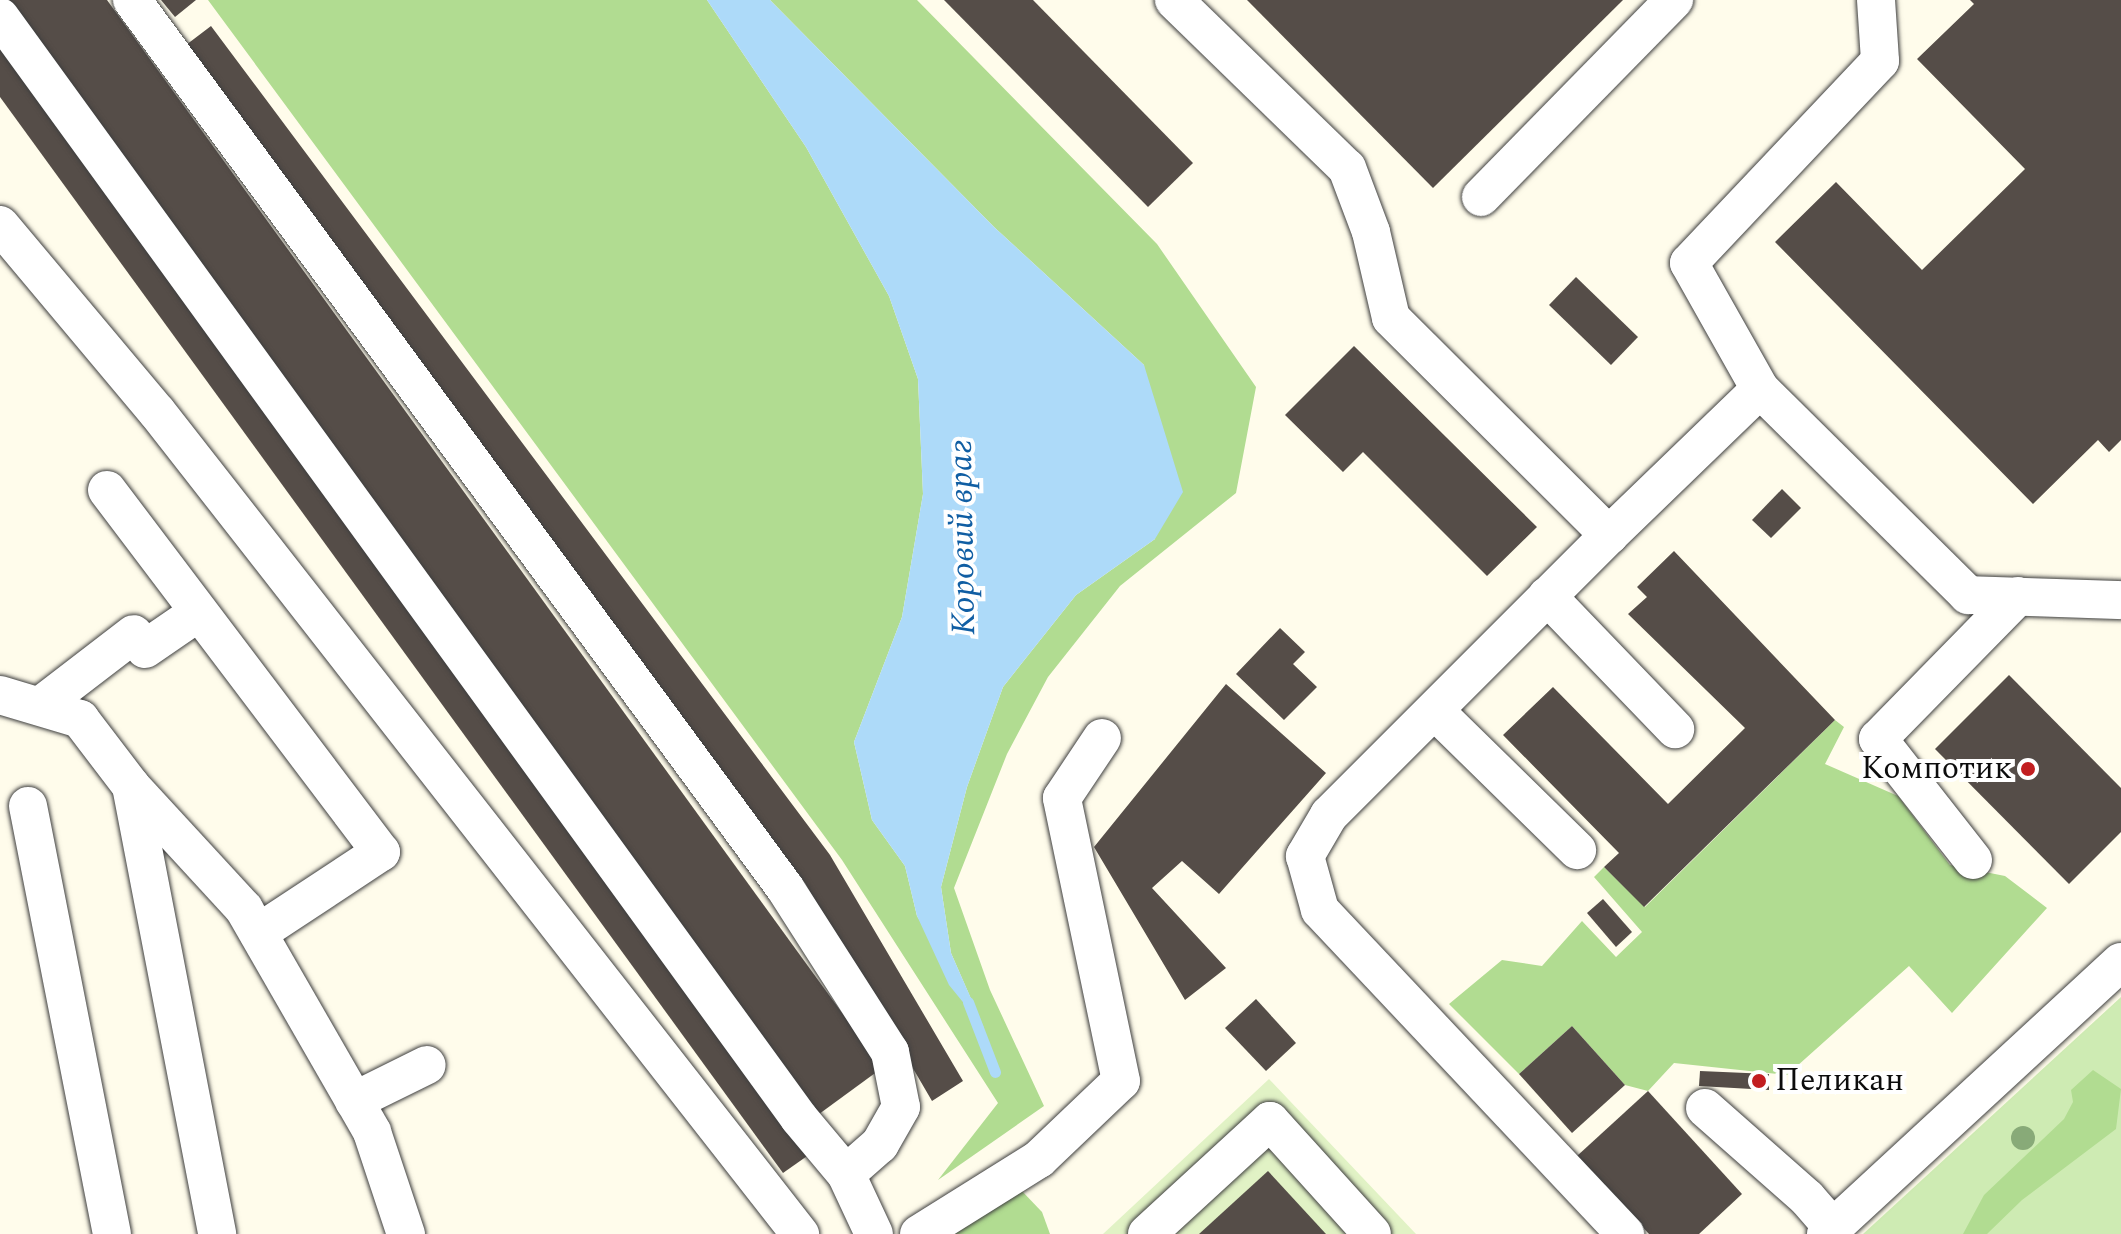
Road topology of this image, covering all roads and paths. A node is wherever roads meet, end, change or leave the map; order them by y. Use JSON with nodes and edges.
{"nodes":[{"id":1,"x":132,"y":0,"type":"edge"},
{"id":2,"x":1174,"y":0,"type":"edge"},
{"id":3,"x":1674,"y":0,"type":"edge"},
{"id":4,"x":1876,"y":0,"type":"edge"},
{"id":5,"x":0,"y":17,"type":"edge"},
{"id":6,"x":1481,"y":197,"type":"dead end"},
{"id":7,"x":0,"y":225,"type":"edge"},
{"id":8,"x":1760,"y":389,"type":"junction"},
{"id":9,"x":107,"y":490,"type":"dead end"},
{"id":10,"x":1609,"y":535,"type":"junction"},
{"id":11,"x":1547,"y":596,"type":"junction"},
{"id":12,"x":2018,"y":596,"type":"junction"},
{"id":13,"x":2121,"y":600,"type":"edge"},
{"id":14,"x":199,"y":612,"type":"junction"},
{"id":15,"x":0,"y":695,"type":"edge"},
{"id":16,"x":40,"y":706,"type":"junction"},
{"id":17,"x":1435,"y":711,"type":"junction"},
{"id":18,"x":1675,"y":729,"type":"dead end"},
{"id":19,"x":1102,"y":738,"type":"dead end"},
{"id":20,"x":131,"y":786,"type":"junction"},
{"id":21,"x":28,"y":806,"type":"dead end"},
{"id":22,"x":1577,"y":850,"type":"dead end"},
{"id":23,"x":1973,"y":860,"type":"dead end"},
{"id":24,"x":258,"y":933,"type":"junction"},
{"id":25,"x":2121,"y":962,"type":"edge"},
{"id":26,"x":427,"y":1065,"type":"dead end"},
{"id":27,"x":354,"y":1101,"type":"junction"},
{"id":28,"x":1705,"y":1108,"type":"dead end"},
{"id":29,"x":846,"y":1174,"type":"junction"},
{"id":30,"x":1830,"y":1231,"type":"edge"},
{"id":31,"x":112,"y":1234,"type":"edge"},
{"id":32,"x":217,"y":1234,"type":"edge"},
{"id":33,"x":406,"y":1234,"type":"edge"},
{"id":34,"x":800,"y":1234,"type":"edge"},
{"id":35,"x":874,"y":1234,"type":"edge"},
{"id":36,"x":919,"y":1234,"type":"edge"},
{"id":37,"x":1147,"y":1234,"type":"edge"},
{"id":38,"x":1372,"y":1234,"type":"edge"},
{"id":39,"x":1625,"y":1234,"type":"edge"}],
"edges":[{"from":1,"to":29,"type":"street"},
{"from":2,"to":10,"type":"street"},
{"from":3,"to":6,"type":"street"},
{"from":4,"to":8,"type":"street"},
{"from":5,"to":29,"type":"street"},
{"from":7,"to":34,"type":"street"},
{"from":8,"to":10,"type":"street"},
{"from":8,"to":12,"type":"street"},
{"from":9,"to":14,"type":"street"},
{"from":10,"to":11,"type":"street"},
{"from":11,"to":17,"type":"street"},
{"from":11,"to":18,"type":"street"},
{"from":12,"to":13,"type":"street"},
{"from":12,"to":23,"type":"street"},
{"from":14,"to":16,"type":"street"},
{"from":14,"to":24,"type":"street"},
{"from":15,"to":16,"type":"street"},
{"from":16,"to":20,"type":"street"},
{"from":17,"to":22,"type":"street"},
{"from":17,"to":39,"type":"street"},
{"from":19,"to":36,"type":"street"},
{"from":20,"to":24,"type":"street"},
{"from":20,"to":32,"type":"street"},
{"from":21,"to":31,"type":"street"},
{"from":24,"to":27,"type":"street"},
{"from":25,"to":30,"type":"street"},
{"from":26,"to":27,"type":"street"},
{"from":27,"to":33,"type":"street"},
{"from":28,"to":30,"type":"street"},
{"from":29,"to":35,"type":"street"},
{"from":37,"to":38,"type":"street"}]}
